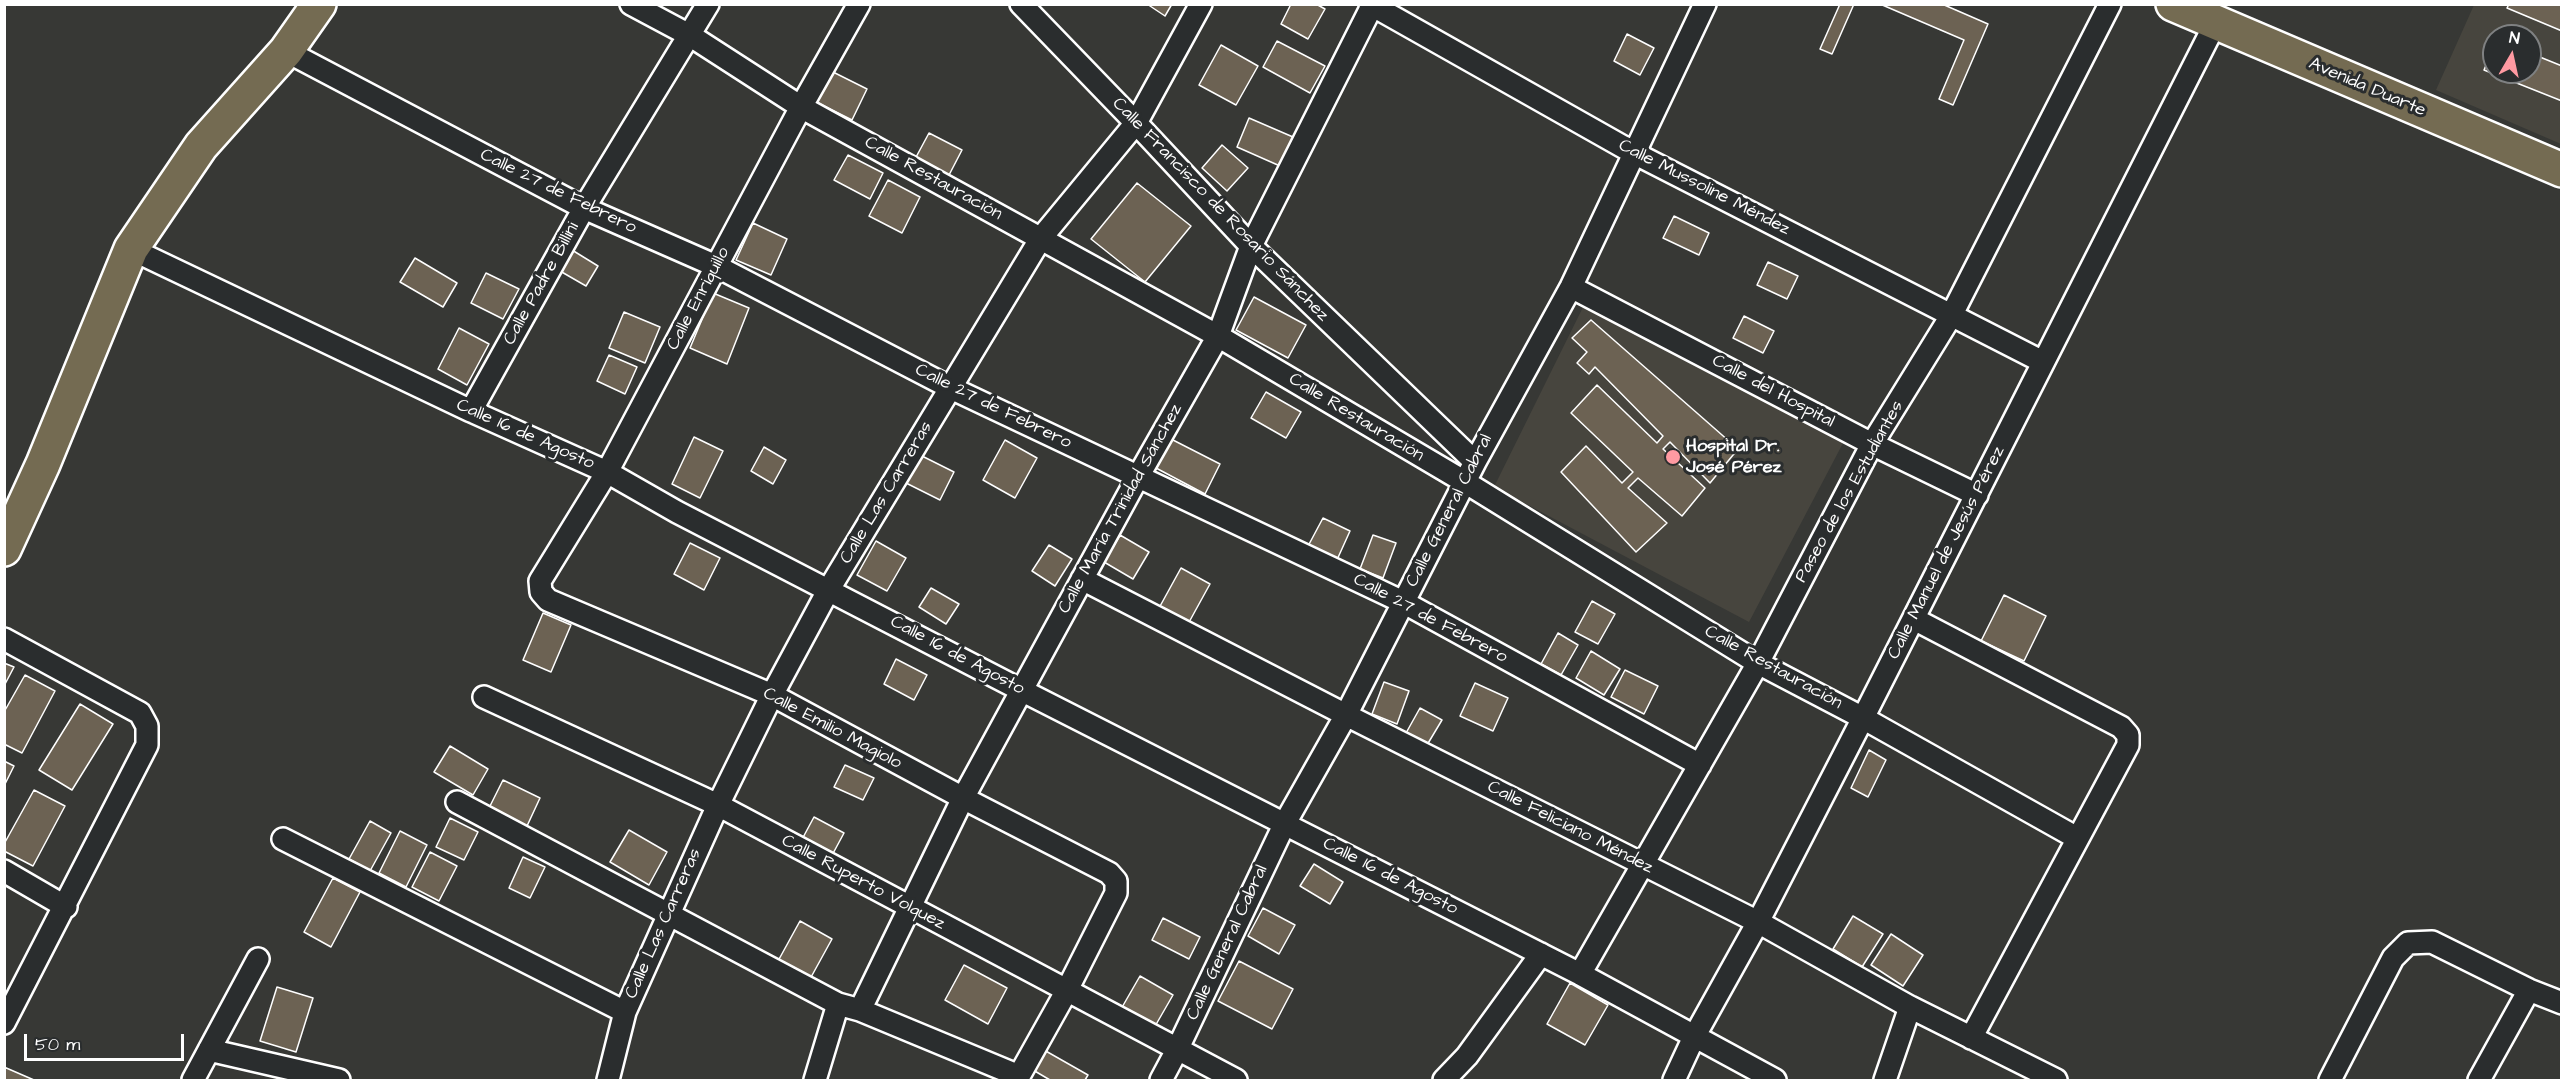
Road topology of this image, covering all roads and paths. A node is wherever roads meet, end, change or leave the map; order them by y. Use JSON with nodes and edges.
{"nodes":[{"id":1,"x":319,"y":4,"type":"edge"},
{"id":2,"x":631,"y":4,"type":"edge"},
{"id":3,"x":708,"y":4,"type":"edge"},
{"id":4,"x":859,"y":4,"type":"edge"},
{"id":5,"x":1021,"y":4,"type":"edge"},
{"id":6,"x":1201,"y":4,"type":"edge"},
{"id":7,"x":1705,"y":4,"type":"edge"},
{"id":8,"x":2110,"y":4,"type":"edge"},
{"id":9,"x":2174,"y":4,"type":"edge"},
{"id":10,"x":1372,"y":5,"type":"edge"},
{"id":11,"x":2215,"y":24,"type":"junction"},
{"id":12,"x":691,"y":36,"type":"junction"},
{"id":13,"x":286,"y":51,"type":"junction"},
{"id":14,"x":801,"y":106,"type":"junction"},
{"id":15,"x":1136,"y":123,"type":"junction"},
{"id":16,"x":1635,"y":153,"type":"junction"},
{"id":17,"x":2562,"y":170,"type":"edge"},
{"id":18,"x":584,"y":208,"type":"junction"},
{"id":19,"x":1041,"y":238,"type":"junction"},
{"id":20,"x":1251,"y":246,"type":"junction"},
{"id":21,"x":131,"y":249,"type":"junction"},
{"id":22,"x":716,"y":266,"type":"junction"},
{"id":23,"x":1571,"y":287,"type":"junction"},
{"id":24,"x":1951,"y":316,"type":"junction"},
{"id":25,"x":1218,"y":336,"type":"junction"},
{"id":26,"x":2043,"y":362,"type":"junction"},
{"id":27,"x":951,"y":388,"type":"junction"},
{"id":28,"x":471,"y":411,"type":"junction"},
{"id":29,"x":1872,"y":444,"type":"junction"},
{"id":30,"x":1475,"y":462,"type":"junction"},
{"id":31,"x":607,"y":472,"type":"junction"},
{"id":32,"x":1139,"y":475,"type":"junction"},
{"id":33,"x":1465,"y":482,"type":"junction"},
{"id":34,"x":1977,"y":495,"type":"junction"},
{"id":35,"x":4,"y":549,"type":"edge"},
{"id":36,"x":1082,"y":579,"type":"junction"},
{"id":37,"x":829,"y":590,"type":"junction"},
{"id":38,"x":541,"y":592,"type":"joint"},
{"id":39,"x":1403,"y":602,"type":"junction"},
{"id":40,"x":1914,"y":619,"type":"junction"},
{"id":41,"x":4,"y":639,"type":"edge"},
{"id":42,"x":1758,"y":663,"type":"junction"},
{"id":43,"x":1021,"y":690,"type":"junction"},
{"id":44,"x":772,"y":695,"type":"junction"},
{"id":45,"x":484,"y":697,"type":"dead end"},
{"id":46,"x":1346,"y":715,"type":"junction"},
{"id":47,"x":1863,"y":718,"type":"junction"},
{"id":48,"x":1700,"y":765,"type":"junction"},
{"id":49,"x":963,"y":798,"type":"junction"},
{"id":50,"x":457,"y":802,"type":"dead end"},
{"id":51,"x":718,"y":805,"type":"junction"},
{"id":52,"x":1285,"y":823,"type":"junction"},
{"id":53,"x":2077,"y":838,"type":"junction"},
{"id":54,"x":283,"y":839,"type":"dead end"},
{"id":55,"x":1643,"y":866,"type":"junction"},
{"id":56,"x":4,"y":871,"type":"edge"},
{"id":57,"x":66,"y":907,"type":"junction"},
{"id":58,"x":910,"y":909,"type":"junction"},
{"id":59,"x":669,"y":913,"type":"junction"},
{"id":60,"x":1758,"y":922,"type":"junction"},
{"id":61,"x":1541,"y":954,"type":"junction"},
{"id":62,"x":258,"y":959,"type":"dead end"},
{"id":63,"x":1580,"y":974,"type":"junction"},
{"id":64,"x":2529,"y":990,"type":"junction"},
{"id":65,"x":1066,"y":992,"type":"junction"},
{"id":66,"x":2562,"y":1003,"type":"edge"},
{"id":67,"x":838,"y":1004,"type":"junction"},
{"id":68,"x":1910,"y":1007,"type":"junction"},
{"id":69,"x":860,"y":1010,"type":"junction"},
{"id":70,"x":625,"y":1012,"type":"junction"},
{"id":71,"x":4,"y":1023,"type":"edge"},
{"id":72,"x":1694,"y":1037,"type":"junction"},
{"id":73,"x":1971,"y":1038,"type":"junction"},
{"id":74,"x":209,"y":1050,"type":"junction"},
{"id":75,"x":1177,"y":1050,"type":"junction"},
{"id":76,"x":1019,"y":1078,"type":"edge"},
{"id":77,"x":193,"y":1080,"type":"edge"},
{"id":78,"x":339,"y":1080,"type":"edge"},
{"id":79,"x":608,"y":1080,"type":"edge"},
{"id":80,"x":815,"y":1080,"type":"edge"},
{"id":81,"x":1161,"y":1080,"type":"edge"},
{"id":82,"x":1236,"y":1080,"type":"edge"},
{"id":83,"x":1444,"y":1080,"type":"edge"},
{"id":84,"x":1674,"y":1080,"type":"edge"},
{"id":85,"x":1775,"y":1080,"type":"edge"},
{"id":86,"x":1885,"y":1080,"type":"edge"},
{"id":87,"x":2052,"y":1080,"type":"edge"},
{"id":88,"x":2331,"y":1080,"type":"edge"},
{"id":89,"x":2478,"y":1080,"type":"edge"}],
"edges":[{"from":1,"to":13,"type":"main road"},
{"from":2,"to":12,"type":"street","name":"Calle Restauración"},
{"from":3,"to":12,"type":"street","name":"Calle Padre Billini"},
{"from":4,"to":14,"type":"street","name":"Calle Enriquillo"},
{"from":5,"to":15,"type":"street","name":"Calle Francisco de Rosario Sánchez"},
{"from":6,"to":15,"type":"street","name":"Calle Las Carreras"},
{"from":7,"to":16,"type":"street","name":"Calle General Cabral"},
{"from":8,"to":24,"type":"street","name":"Paseo de los Estudiantes"},
{"from":9,"to":11,"type":"main road","name":"Avenida Duarte"},
{"from":10,"to":16,"type":"street","name":"Calle Mussoline Méndez"},
{"from":10,"to":20,"type":"street","name":"Calle María Trinidad Sánchez"},
{"from":11,"to":17,"type":"main road","name":"Avenida Duarte"},
{"from":11,"to":26,"type":"street","name":"Calle Manuel de Jesús Pérez"},
{"from":12,"to":14,"type":"street","name":"Calle Restauración"},
{"from":12,"to":18,"type":"street","name":"Calle Padre Billini"},
{"from":13,"to":18,"type":"street","name":"Calle 27 de Febrero"},
{"from":13,"to":21,"type":"main road"},
{"from":14,"to":19,"type":"street","name":"Calle Restauración"},
{"from":14,"to":22,"type":"street","name":"Calle Enriquillo"},
{"from":15,"to":19,"type":"street","name":"Calle Las Carreras"},
{"from":15,"to":20,"type":"street","name":"Calle Francisco de Rosario Sánchez"},
{"from":16,"to":23,"type":"street","name":"Calle General Cabral"},
{"from":16,"to":24,"type":"street","name":"Calle Mussoline Méndez"},
{"from":18,"to":22,"type":"street","name":"Calle 27 de Febrero"},
{"from":18,"to":28,"type":"street","name":"Calle Padre Billini"},
{"from":19,"to":25,"type":"street","name":"Calle Restauración"},
{"from":19,"to":27,"type":"street","name":"Calle Las Carreras"},
{"from":20,"to":25,"type":"street","name":"Calle María Trinidad Sánchez"},
{"from":20,"to":30,"type":"street","name":"Calle Francisco de Rosario Sánchez"},
{"from":21,"to":28,"type":"street","name":"Calle 16 de Agosto"},
{"from":21,"to":35,"type":"main road"},
{"from":22,"to":27,"type":"street","name":"Calle 27 de Febrero"},
{"from":22,"to":31,"type":"street","name":"Calle Enriquillo"},
{"from":23,"to":29,"type":"street","name":"Calle del Hospital"},
{"from":23,"to":30,"type":"street","name":"Calle General Cabral"},
{"from":24,"to":26,"type":"street","name":"Calle Mussoline Méndez"},
{"from":24,"to":29,"type":"street","name":"Paseo de los Estudiantes"},
{"from":25,"to":32,"type":"street","name":"Calle María Trinidad Sánchez"},
{"from":25,"to":33,"type":"street","name":"Calle Restauración"},
{"from":26,"to":34,"type":"street","name":"Calle Manuel de Jesús Pérez"},
{"from":27,"to":32,"type":"street","name":"Calle 27 de Febrero"},
{"from":27,"to":37,"type":"street","name":"Calle Las Carreras"},
{"from":28,"to":31,"type":"street","name":"Calle 16 de Agosto"},
{"from":29,"to":34,"type":"street","name":"Calle del Hospital"},
{"from":29,"to":42,"type":"street","name":"Paseo de los Estudiantes"},
{"from":30,"to":33,"type":"street","name":"Calle General Cabral"},
{"from":31,"to":37,"type":"street","name":"Calle 16 de Agosto"},
{"from":31,"to":38,"type":"street","name":"Calle Enriquillo"},
{"from":32,"to":36,"type":"street","name":"Calle María Trinidad Sánchez"},
{"from":32,"to":39,"type":"street","name":"Calle 27 de Febrero"},
{"from":33,"to":39,"type":"street","name":"Calle General Cabral"},
{"from":33,"to":42,"type":"street","name":"Calle Restauración"},
{"from":34,"to":40,"type":"street","name":"Calle Manuel de Jesús Pérez"},
{"from":36,"to":43,"type":"street","name":"Calle María Trinidad Sánchez"},
{"from":36,"to":46,"type":"street","name":"Calle Feliciano Méndez"},
{"from":37,"to":43,"type":"street","name":"Calle 16 de Agosto"},
{"from":37,"to":44,"type":"street","name":"Calle Las Carreras"},
{"from":38,"to":44,"type":"street","name":"Calle Emilio Magiolo"},
{"from":39,"to":46,"type":"street","name":"Calle General Cabral"},
{"from":39,"to":48,"type":"street","name":"Calle 27 de Febrero"},
{"from":40,"to":47,"type":"street","name":"Calle Manuel de Jesús Pérez"},
{"from":40,"to":53,"type":"street"},
{"from":41,"to":57,"type":"street"},
{"from":42,"to":47,"type":"street","name":"Calle Restauración"},
{"from":42,"to":48,"type":"street","name":"Paseo de los Estudiantes"},
{"from":43,"to":49,"type":"street","name":"Calle María Trinidad Sánchez"},
{"from":43,"to":52,"type":"street","name":"Calle 16 de Agosto"},
{"from":44,"to":49,"type":"street","name":"Calle Emilio Magiolo"},
{"from":44,"to":51,"type":"street","name":"Calle Las Carreras"},
{"from":45,"to":51,"type":"street","name":"Calle Ruperto Volquez"},
{"from":46,"to":52,"type":"street","name":"Calle General Cabral"},
{"from":46,"to":55,"type":"street","name":"Calle Feliciano Méndez"},
{"from":47,"to":53,"type":"street","name":"Calle Restauración"},
{"from":47,"to":60,"type":"street","name":"Calle Manuel de Jesús Pérez"},
{"from":48,"to":55,"type":"street","name":"Paseo de los Estudiantes"},
{"from":49,"to":58,"type":"street","name":"Calle María Trinidad Sánchez"},
{"from":49,"to":65,"type":"street","name":"Calle Emilio Magiolo"},
{"from":50,"to":59,"type":"street"},
{"from":51,"to":58,"type":"street","name":"Calle Ruperto Volquez"},
{"from":51,"to":59,"type":"street","name":"Calle Las Carreras"},
{"from":52,"to":61,"type":"street","name":"Calle 16 de Agosto"},
{"from":52,"to":75,"type":"street","name":"Calle General Cabral"},
{"from":53,"to":73,"type":"street"},
{"from":54,"to":70,"type":"street"},
{"from":55,"to":60,"type":"street","name":"Calle Feliciano Méndez"},
{"from":55,"to":63,"type":"street","name":"Paseo de los Estudiantes"},
{"from":56,"to":57,"type":"street"},
{"from":57,"to":71,"type":"street"},
{"from":58,"to":65,"type":"street","name":"Calle Ruperto Volquez"},
{"from":58,"to":69,"type":"street","name":"Calle María Trinidad Sánchez"},
{"from":59,"to":67,"type":"street"},
{"from":59,"to":70,"type":"street","name":"Calle Las Carreras"},
{"from":60,"to":68,"type":"street","name":"Calle Feliciano Méndez"},
{"from":60,"to":72,"type":"street","name":"Calle Manuel de Jesús Pérez"},
{"from":61,"to":63,"type":"street","name":"Calle 16 de Agosto"},
{"from":61,"to":83,"type":"street"},
{"from":62,"to":74,"type":"street"},
{"from":63,"to":72,"type":"street","name":"Calle 16 de Agosto"},
{"from":64,"to":66,"type":"street"},
{"from":64,"to":88,"type":"street"},
{"from":64,"to":89,"type":"street"},
{"from":65,"to":75,"type":"street","name":"Calle Ruperto Volquez"},
{"from":65,"to":76,"type":"street"},
{"from":67,"to":69,"type":"street"},
{"from":67,"to":80,"type":"street"},
{"from":68,"to":73,"type":"street","name":"Calle Feliciano Méndez"},
{"from":68,"to":86,"type":"street"},
{"from":69,"to":76,"type":"street"},
{"from":70,"to":79,"type":"street","name":"Calle Las Carreras"},
{"from":72,"to":84,"type":"street","name":"Calle Manuel de Jesús Pérez"},
{"from":72,"to":85,"type":"street","name":"Calle 16 de Agosto"},
{"from":73,"to":87,"type":"street","name":"Calle Feliciano Méndez"},
{"from":74,"to":77,"type":"street"},
{"from":74,"to":78,"type":"street"},
{"from":75,"to":81,"type":"street","name":"Calle General Cabral"},
{"from":75,"to":82,"type":"street","name":"Calle Ruperto Volquez"}]}
